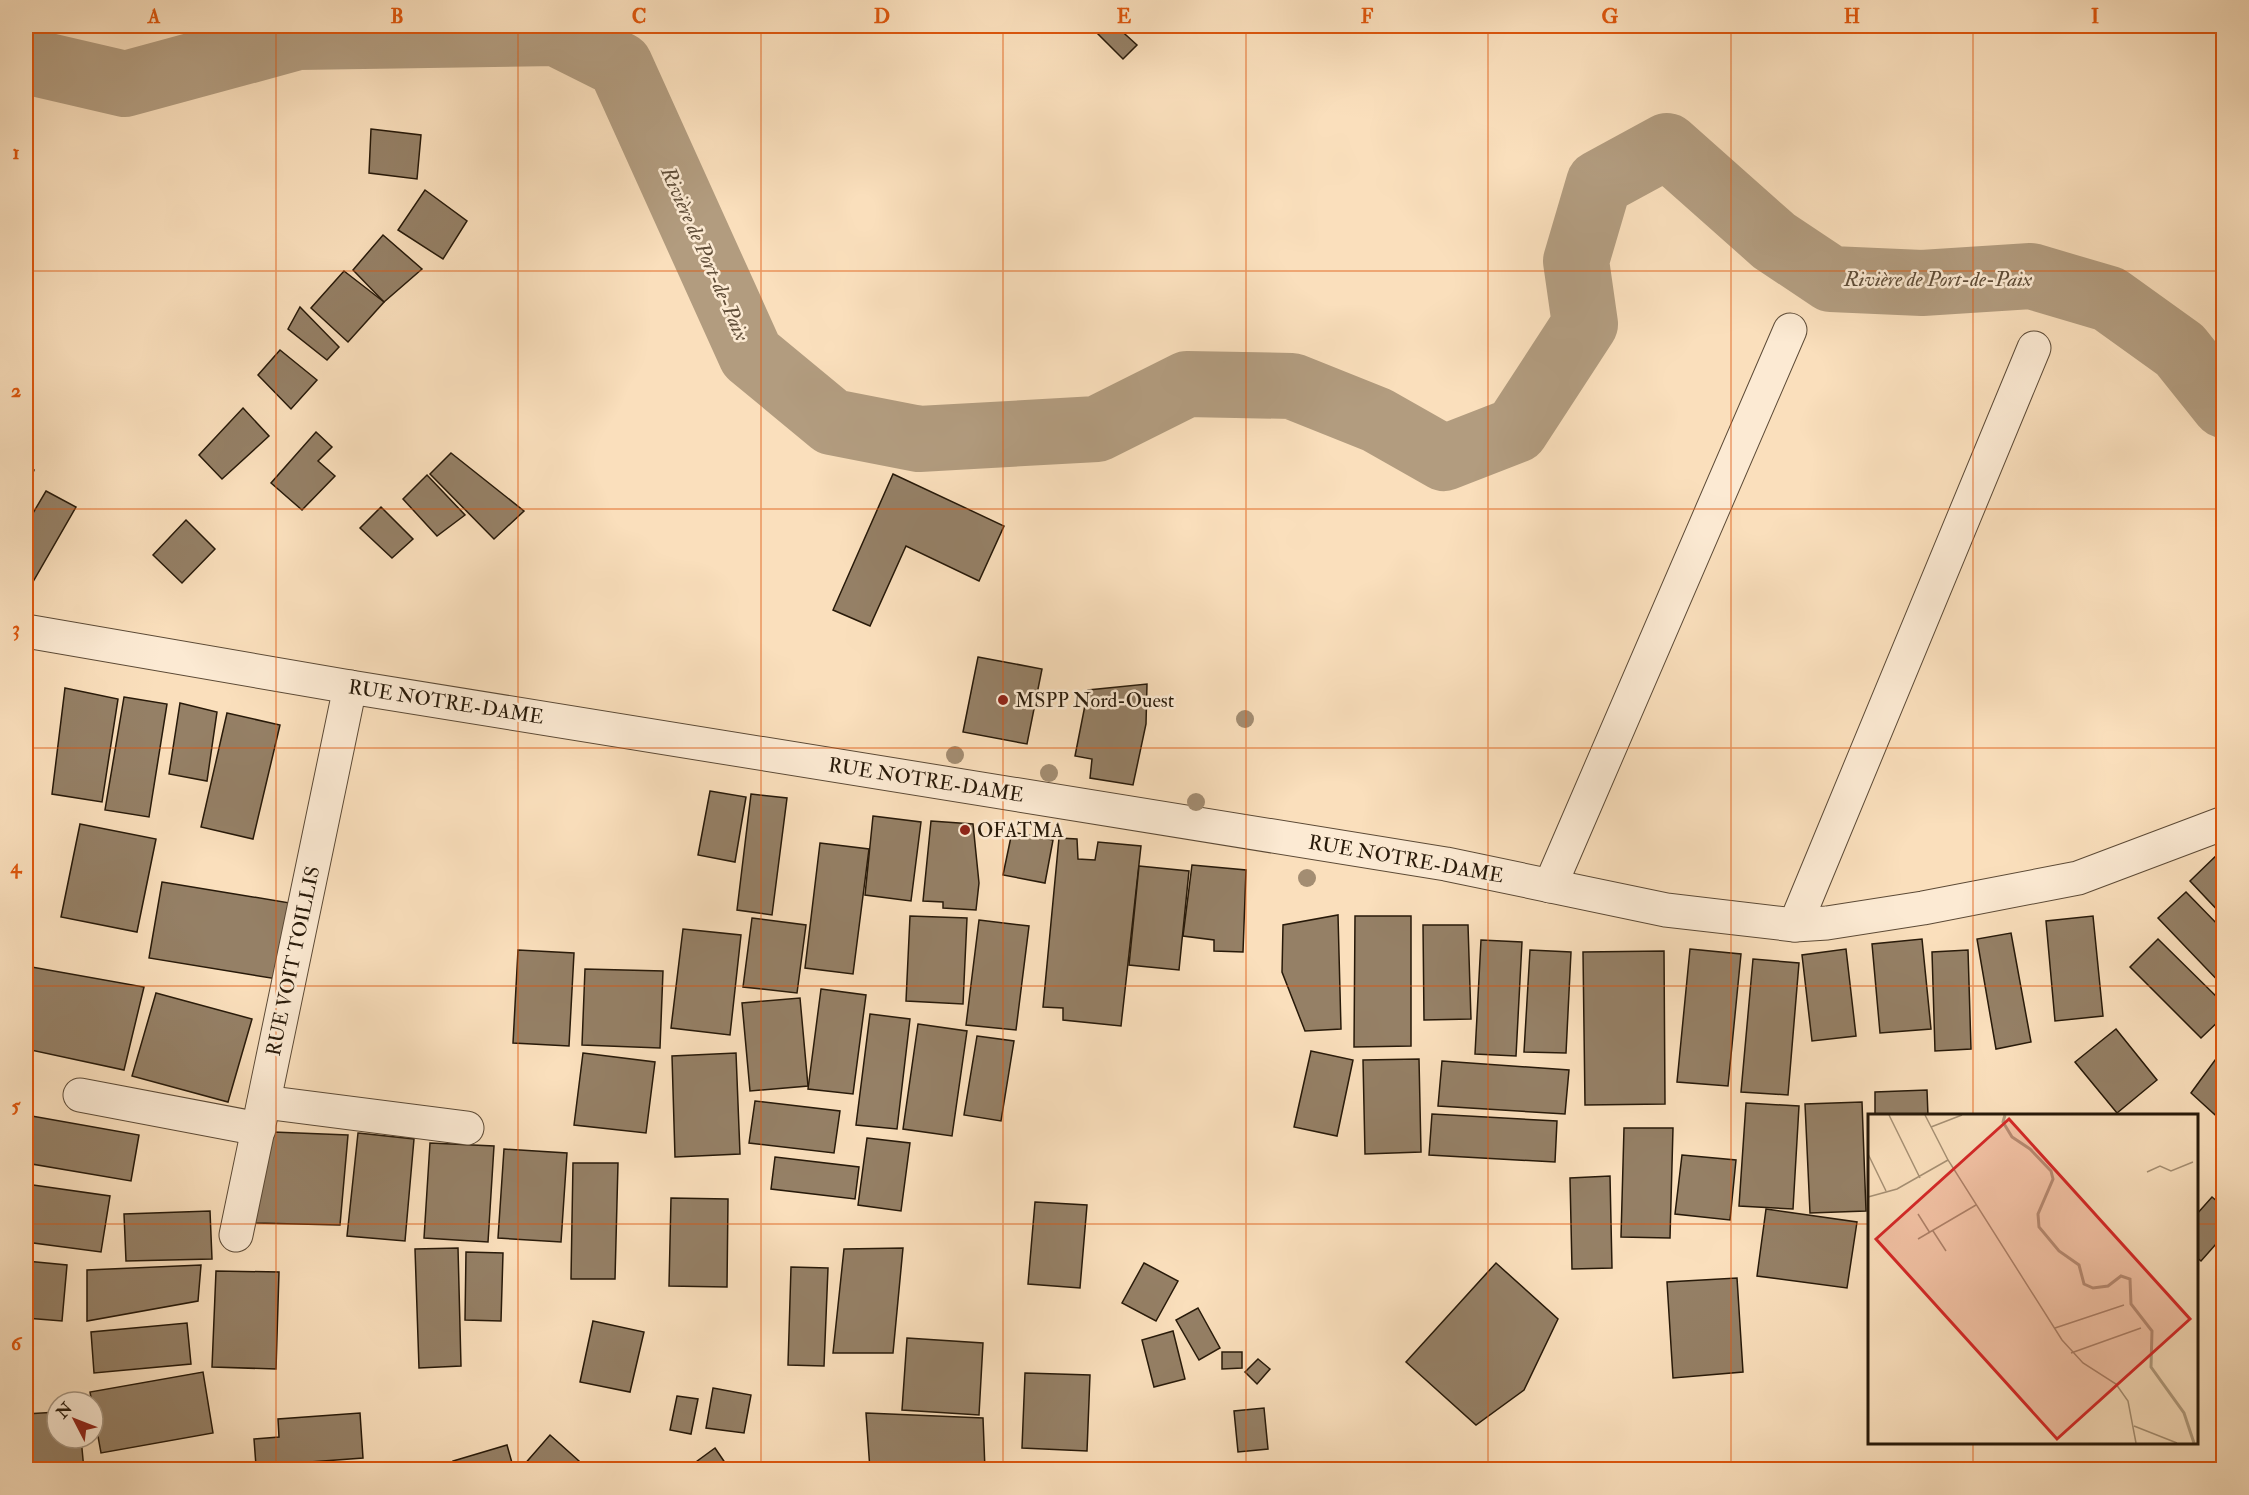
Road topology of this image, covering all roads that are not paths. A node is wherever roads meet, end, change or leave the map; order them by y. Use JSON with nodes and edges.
{"nodes":[{"id":1,"x":1790,"y":330,"type":"dead end"},
{"id":2,"x":2034,"y":348,"type":"dead end"},
{"id":3,"x":26,"y":631,"type":"edge"},
{"id":4,"x":350,"y":687,"type":"junction"},
{"id":5,"x":2223,"y":824,"type":"edge"},
{"id":6,"x":1550,"y":886,"type":"junction"},
{"id":7,"x":1811,"y":924,"type":"junction"},
{"id":8,"x":80,"y":1095,"type":"dead end"},
{"id":9,"x":262,"y":1116,"type":"junction"},
{"id":10,"x":467,"y":1128,"type":"dead end"},
{"id":11,"x":236,"y":1235,"type":"dead end"}],
"edges":[{"from":1,"to":6,"type":"street"},
{"from":2,"to":7,"type":"street"},
{"from":3,"to":4,"type":"street","name":"RUE NOTRE-DAME"},
{"from":4,"to":6,"type":"street","name":"RUE NOTRE-DAME"},
{"from":4,"to":9,"type":"street","name":"RUE VOIT TOILLIS"},
{"from":5,"to":7,"type":"street","name":"RUE NOTRE-DAME"},
{"from":6,"to":7,"type":"street","name":"RUE NOTRE-DAME"},
{"from":8,"to":9,"type":"street"},
{"from":9,"to":10,"type":"street"},
{"from":9,"to":11,"type":"street","name":"RUE VOIT TOILLIS"}]}
